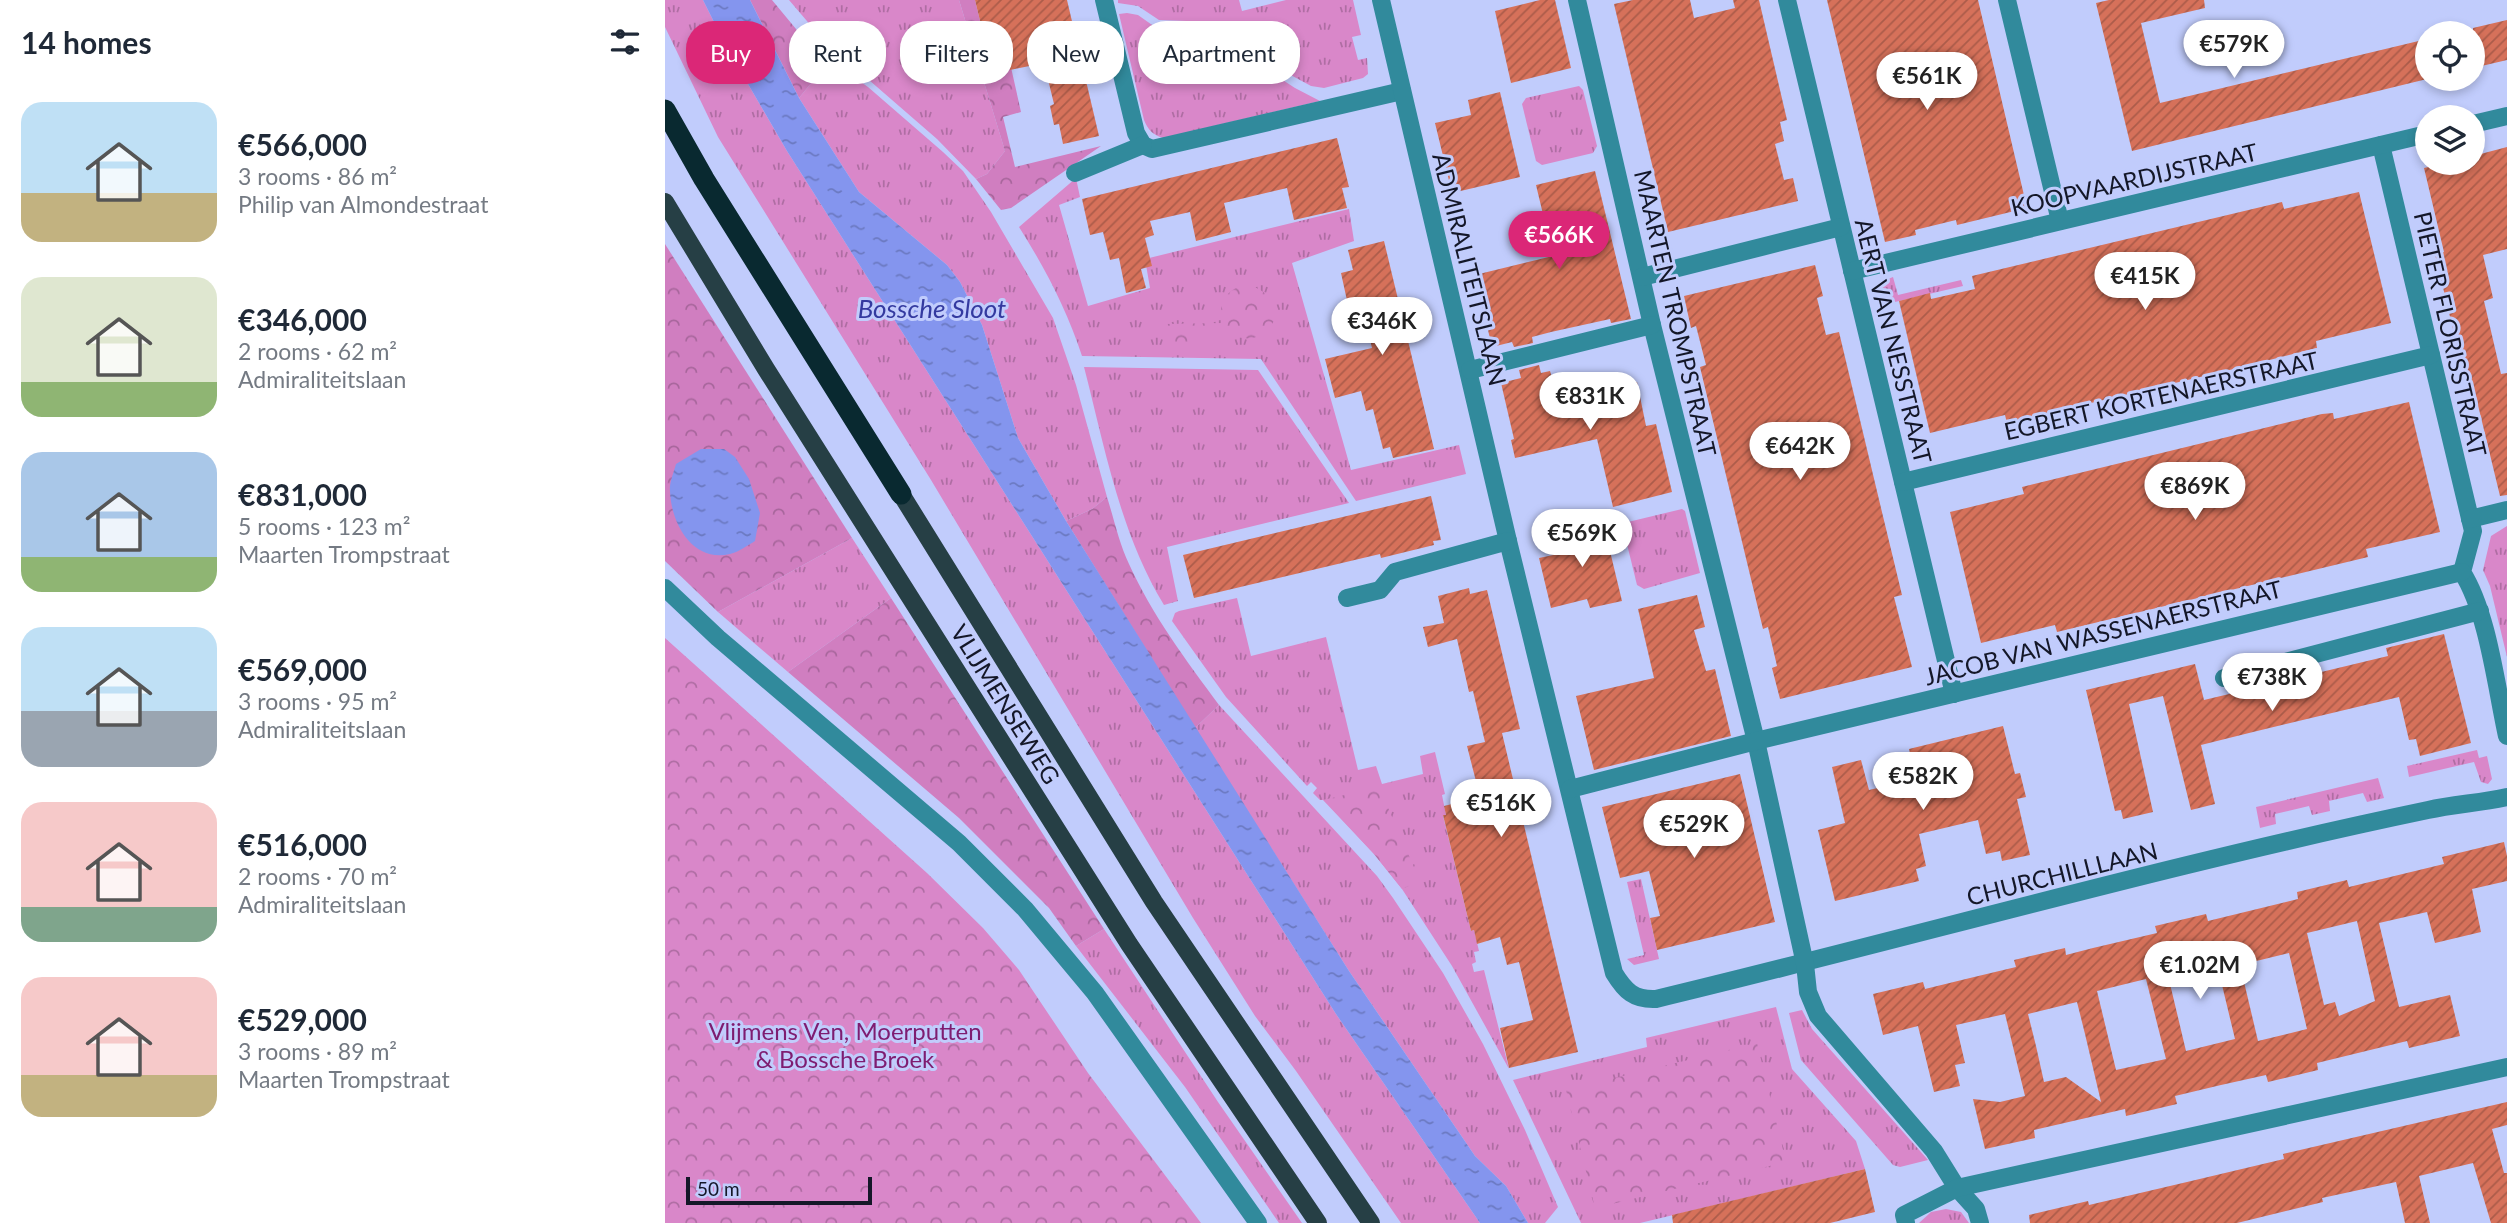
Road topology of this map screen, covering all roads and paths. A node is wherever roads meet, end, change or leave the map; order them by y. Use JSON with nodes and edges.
{"nodes":[{"id":1,"x":1104,"y":0,"type":"edge"},
{"id":2,"x":1381,"y":0,"type":"edge"},
{"id":3,"x":1577,"y":0,"type":"edge"},
{"id":4,"x":1787,"y":0,"type":"edge"},
{"id":5,"x":2007,"y":0,"type":"edge"},
{"id":6,"x":1402,"y":91,"type":"junction"},
{"id":7,"x":665,"y":110,"type":"edge"},
{"id":8,"x":2507,"y":116,"type":"edge"},
{"id":9,"x":2485,"y":121,"type":"edge"},
{"id":10,"x":2415,"y":138,"type":"edge"},
{"id":11,"x":1143,"y":145,"type":"junction"},
{"id":12,"x":2381,"y":145,"type":"junction"},
{"id":13,"x":1075,"y":173,"type":"dead end"},
{"id":14,"x":665,"y":202,"type":"edge"},
{"id":15,"x":2060,"y":221,"type":"junction"},
{"id":16,"x":1841,"y":227,"type":"junction"},
{"id":17,"x":1852,"y":271,"type":"junction"},
{"id":18,"x":1642,"y":277,"type":"junction"},
{"id":19,"x":1651,"y":325,"type":"junction"},
{"id":20,"x":2431,"y":355,"type":"junction"},
{"id":21,"x":1470,"y":370,"type":"junction"},
{"id":22,"x":1903,"y":482,"type":"junction"},
{"id":23,"x":901,"y":494,"type":"joint"},
{"id":24,"x":2507,"y":510,"type":"edge"},
{"id":25,"x":2470,"y":519,"type":"junction"},
{"id":26,"x":1508,"y":541,"type":"junction"},
{"id":27,"x":2462,"y":572,"type":"junction"},
{"id":28,"x":665,"y":588,"type":"edge"},
{"id":29,"x":1347,"y":598,"type":"dead end"},
{"id":30,"x":2480,"y":611,"type":"junction"},
{"id":31,"x":2224,"y":678,"type":"dead end"},
{"id":32,"x":1954,"y":694,"type":"junction"},
{"id":33,"x":2507,"y":736,"type":"edge"},
{"id":34,"x":1756,"y":741,"type":"junction"},
{"id":35,"x":1570,"y":789,"type":"junction"},
{"id":36,"x":2507,"y":797,"type":"edge"},
{"id":37,"x":1805,"y":964,"type":"junction"},
{"id":38,"x":1631,"y":995,"type":"joint"},
{"id":39,"x":2507,"y":1067,"type":"edge"},
{"id":40,"x":1957,"y":1188,"type":"junction"},
{"id":41,"x":1258,"y":1223,"type":"edge"},
{"id":42,"x":1318,"y":1223,"type":"edge"},
{"id":43,"x":1371,"y":1223,"type":"edge"},
{"id":44,"x":1906,"y":1223,"type":"edge"},
{"id":45,"x":1980,"y":1223,"type":"edge"}],
"edges":[{"from":1,"to":11,"type":"street"},
{"from":2,"to":6,"type":"street","name":"ADMIRALITEITSLAAN"},
{"from":3,"to":18,"type":"street","name":"MAARTEN TROMPSTRAAT"},
{"from":4,"to":16,"type":"street","name":"AERT VAN NESSTRAAT"},
{"from":5,"to":15,"type":"street"},
{"from":6,"to":11,"type":"street"},
{"from":6,"to":21,"type":"street","name":"ADMIRALITEITSLAAN"},
{"from":7,"to":23,"type":"highway"},
{"from":8,"to":9,"type":"street"},
{"from":10,"to":12,"type":"street","name":"KOOPVAARDIJSTRAAT"},
{"from":11,"to":13,"type":"street"},
{"from":12,"to":15,"type":"street","name":"KOOPVAARDIJSTRAAT"},
{"from":12,"to":20,"type":"street","name":"PIETER FLORISSTRAAT"},
{"from":14,"to":42,"type":"main road","name":"VLIJMENSEWEG"},
{"from":15,"to":17,"type":"street","name":"KOOPVAARDIJSTRAAT"},
{"from":16,"to":17,"type":"street","name":"AERT VAN NESSTRAAT"},
{"from":16,"to":18,"type":"street"},
{"from":17,"to":22,"type":"street","name":"AERT VAN NESSTRAAT"},
{"from":18,"to":19,"type":"street","name":"MAARTEN TROMPSTRAAT"},
{"from":19,"to":21,"type":"street"},
{"from":19,"to":34,"type":"street","name":"MAARTEN TROMPSTRAAT"},
{"from":20,"to":22,"type":"street","name":"EGBERT KORTENAERSTRAAT"},
{"from":20,"to":25,"type":"street","name":"PIETER FLORISSTRAAT"},
{"from":21,"to":26,"type":"street","name":"ADMIRALITEITSLAAN"},
{"from":22,"to":32,"type":"street","name":"AERT VAN NESSTRAAT"},
{"from":23,"to":43,"type":"main road","name":"VLIJMENSEWEG"},
{"from":24,"to":25,"type":"street"},
{"from":25,"to":27,"type":"street","name":"PIETER FLORISSTRAAT"},
{"from":26,"to":29,"type":"street"},
{"from":26,"to":35,"type":"street","name":"ADMIRALITEITSLAAN"},
{"from":27,"to":30,"type":"street"},
{"from":27,"to":32,"type":"street","name":"JACOB VAN WASSENAERSTRAAT"},
{"from":28,"to":41,"type":"street"},
{"from":30,"to":31,"type":"street"},
{"from":30,"to":33,"type":"street"},
{"from":32,"to":34,"type":"street","name":"JACOB VAN WASSENAERSTRAAT"},
{"from":34,"to":35,"type":"street","name":"JACOB VAN WASSENAERSTRAAT"},
{"from":34,"to":37,"type":"street","name":"MAARTEN TROMPSTRAAT"},
{"from":35,"to":38,"type":"street","name":"ADMIRALITEITSLAAN"},
{"from":36,"to":37,"type":"street","name":"CHURCHILLLAAN"},
{"from":37,"to":38,"type":"street","name":"CHURCHILLLAAN"},
{"from":37,"to":40,"type":"street","name":"MAARTEN TROMPSTRAAT"},
{"from":39,"to":40,"type":"street"},
{"from":40,"to":44,"type":"street"},
{"from":40,"to":45,"type":"street","name":"MAARTEN TROMPSTRAAT"}]}
